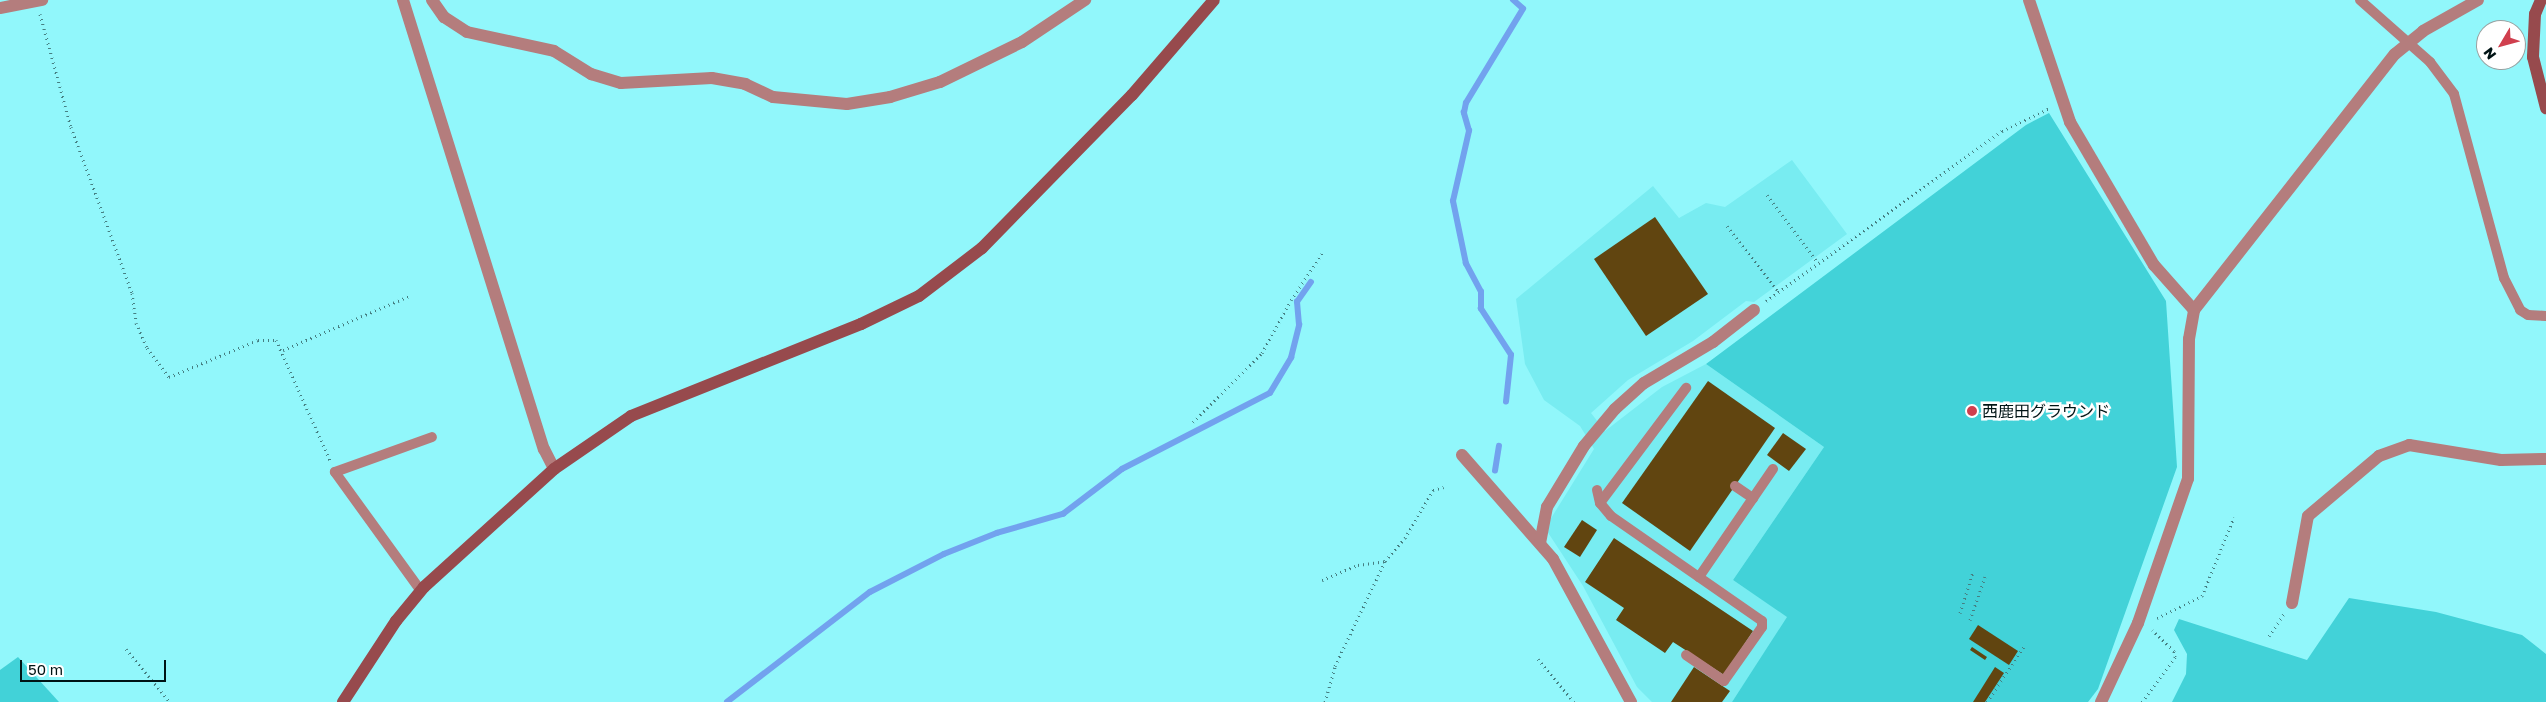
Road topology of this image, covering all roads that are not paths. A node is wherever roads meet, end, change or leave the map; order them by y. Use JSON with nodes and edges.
{"nodes":[{"id":1,"x":403,"y":0,"type":"edge"},
{"id":2,"x":432,"y":0,"type":"edge"},
{"id":3,"x":1085,"y":0,"type":"edge"},
{"id":4,"x":1214,"y":0,"type":"edge"},
{"id":5,"x":2029,"y":0,"type":"edge"},
{"id":6,"x":2360,"y":0,"type":"edge"},
{"id":7,"x":2478,"y":0,"type":"edge"},
{"id":8,"x":2541,"y":0,"type":"edge"},
{"id":9,"x":39,"y":1,"type":"edge"},
{"id":10,"x":0,"y":8,"type":"edge"},
{"id":11,"x":2408,"y":42,"type":"junction"},
{"id":12,"x":2546,"y":108,"type":"edge"},
{"id":13,"x":1754,"y":310,"type":"road end"},
{"id":14,"x":2194,"y":310,"type":"junction"},
{"id":15,"x":2546,"y":316,"type":"edge"},
{"id":16,"x":1686,"y":388,"type":"dead end"},
{"id":17,"x":432,"y":437,"type":"dead end"},
{"id":18,"x":1462,"y":455,"type":"dead end"},
{"id":19,"x":2546,"y":459,"type":"edge"},
{"id":20,"x":554,"y":468,"type":"junction"},
{"id":21,"x":1773,"y":469,"type":"dead end"},
{"id":22,"x":1735,"y":486,"type":"dead end"},
{"id":23,"x":1597,"y":490,"type":"dead end"},
{"id":24,"x":1753,"y":498,"type":"junction"},
{"id":25,"x":1600,"y":503,"type":"junction"},
{"id":26,"x":1540,"y":543,"type":"junction"},
{"id":27,"x":1699,"y":578,"type":"junction"},
{"id":28,"x":421,"y":590,"type":"junction"},
{"id":29,"x":2292,"y":603,"type":"road end"},
{"id":30,"x":1686,"y":656,"type":"dead end"},
{"id":31,"x":343,"y":702,"type":"edge"},
{"id":32,"x":1630,"y":702,"type":"edge"},
{"id":33,"x":2101,"y":702,"type":"edge"}],
"edges":[{"from":1,"to":20,"type":"street"},
{"from":2,"to":3,"type":"street"},
{"from":4,"to":20,"type":"street"},
{"from":5,"to":14,"type":"street"},
{"from":6,"to":11,"type":"lane"},
{"from":7,"to":11,"type":"street"},
{"from":8,"to":12,"type":"street"},
{"from":9,"to":10,"type":"street"},
{"from":11,"to":14,"type":"street"},
{"from":11,"to":15,"type":"lane"},
{"from":13,"to":26,"type":"street"},
{"from":14,"to":33,"type":"street"},
{"from":16,"to":25,"type":"lane"},
{"from":17,"to":28,"type":"lane"},
{"from":18,"to":26,"type":"street"},
{"from":19,"to":29,"type":"street"},
{"from":20,"to":28,"type":"street"},
{"from":21,"to":24,"type":"lane"},
{"from":22,"to":24,"type":"lane"},
{"from":23,"to":25,"type":"lane"},
{"from":24,"to":27,"type":"lane"},
{"from":25,"to":27,"type":"lane"},
{"from":26,"to":32,"type":"street"},
{"from":27,"to":30,"type":"lane"},
{"from":28,"to":31,"type":"street"}]}
